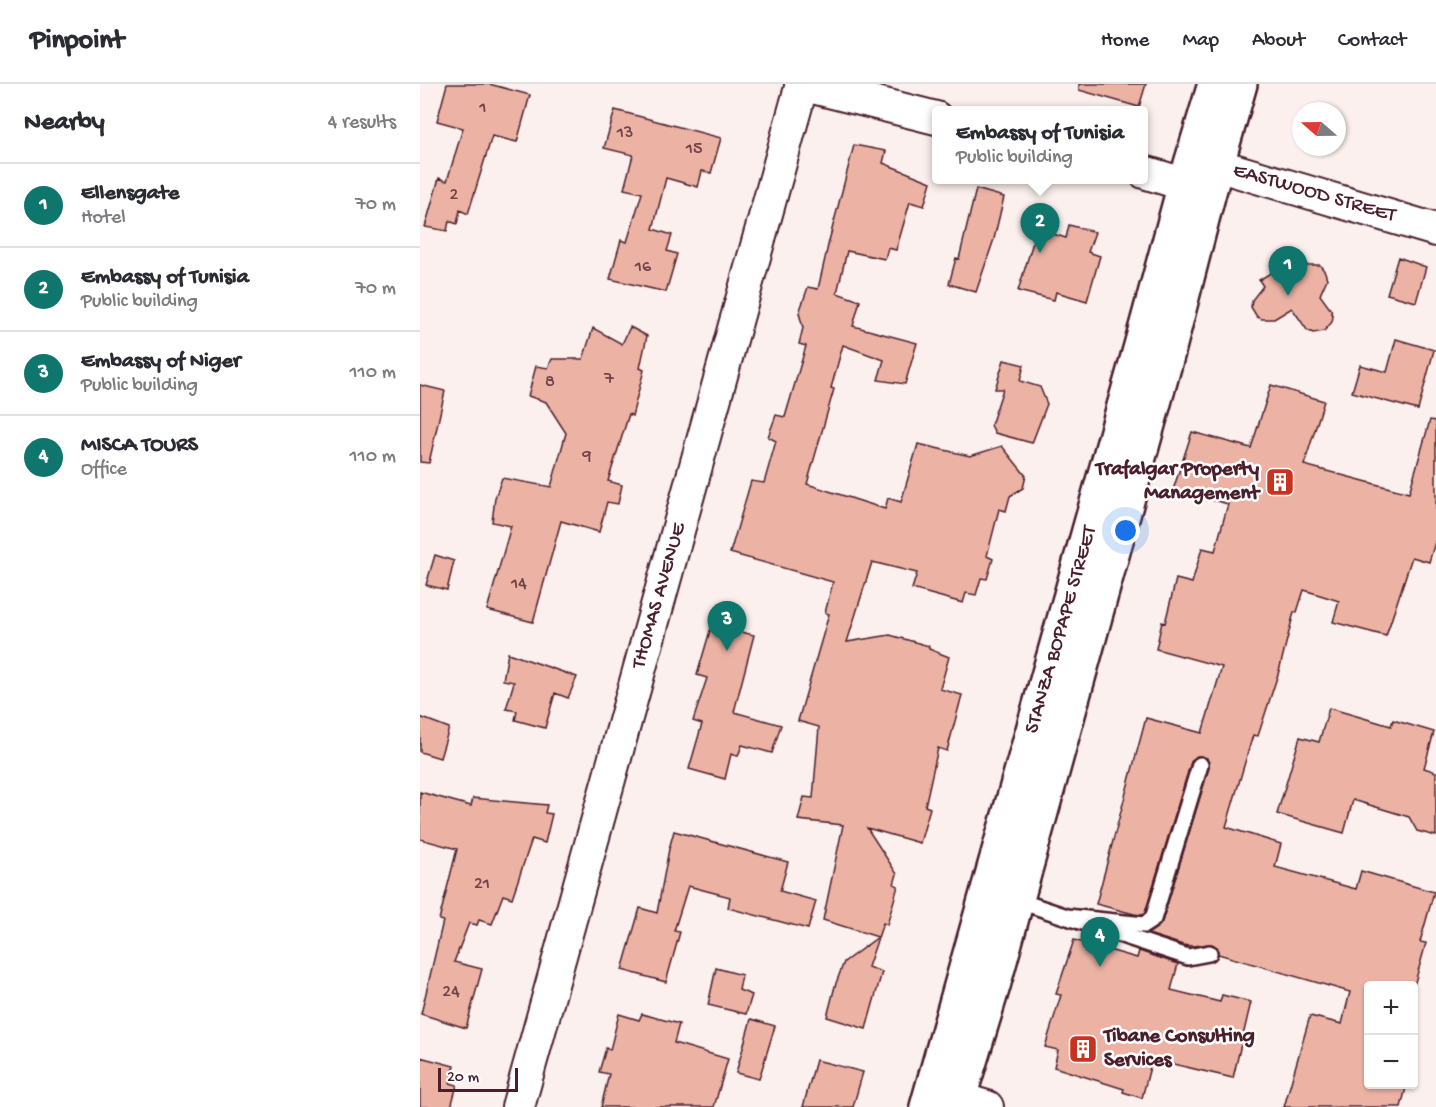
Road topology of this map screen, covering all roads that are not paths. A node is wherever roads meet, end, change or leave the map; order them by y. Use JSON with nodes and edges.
{"nodes":[{"id":1,"x":802,"y":84,"type":"edge"},
{"id":2,"x":1215,"y":84,"type":"edge"},
{"id":3,"x":1240,"y":84,"type":"edge"},
{"id":4,"x":932,"y":117,"type":"edge"},
{"id":5,"x":1148,"y":172,"type":"edge"},
{"id":6,"x":1201,"y":175,"type":"junction"},
{"id":7,"x":1436,"y":230,"type":"edge"},
{"id":8,"x":1200,"y":765,"type":"dead end"},
{"id":9,"x":1016,"y":900,"type":"junction"},
{"id":10,"x":1067,"y":917,"type":"junction"},
{"id":11,"x":1209,"y":953,"type":"dead end"},
{"id":12,"x":952,"y":1102,"type":"edge"},
{"id":13,"x":518,"y":1107,"type":"edge"}],
"edges":[{"from":1,"to":4,"type":"street"},
{"from":1,"to":13,"type":"street","name":"THOMAS AVENUE"},
{"from":2,"to":6,"type":"main road","name":"STANZA BOPAPE STREET"},
{"from":3,"to":6,"type":"main road","name":"STANZA BOPAPE STREET"},
{"from":5,"to":6,"type":"street","name":"EASTWOOD STREET"},
{"from":6,"to":7,"type":"street","name":"EASTWOOD STREET"},
{"from":6,"to":9,"type":"main road","name":"STANZA BOPAPE STREET"},
{"from":6,"to":12,"type":"main road","name":"STANZA BOPAPE STREET"},
{"from":8,"to":10,"type":"lane"},
{"from":9,"to":10,"type":"lane"},
{"from":9,"to":12,"type":"main road","name":"STANZA BOPAPE STREET"},
{"from":10,"to":11,"type":"lane"}]}
